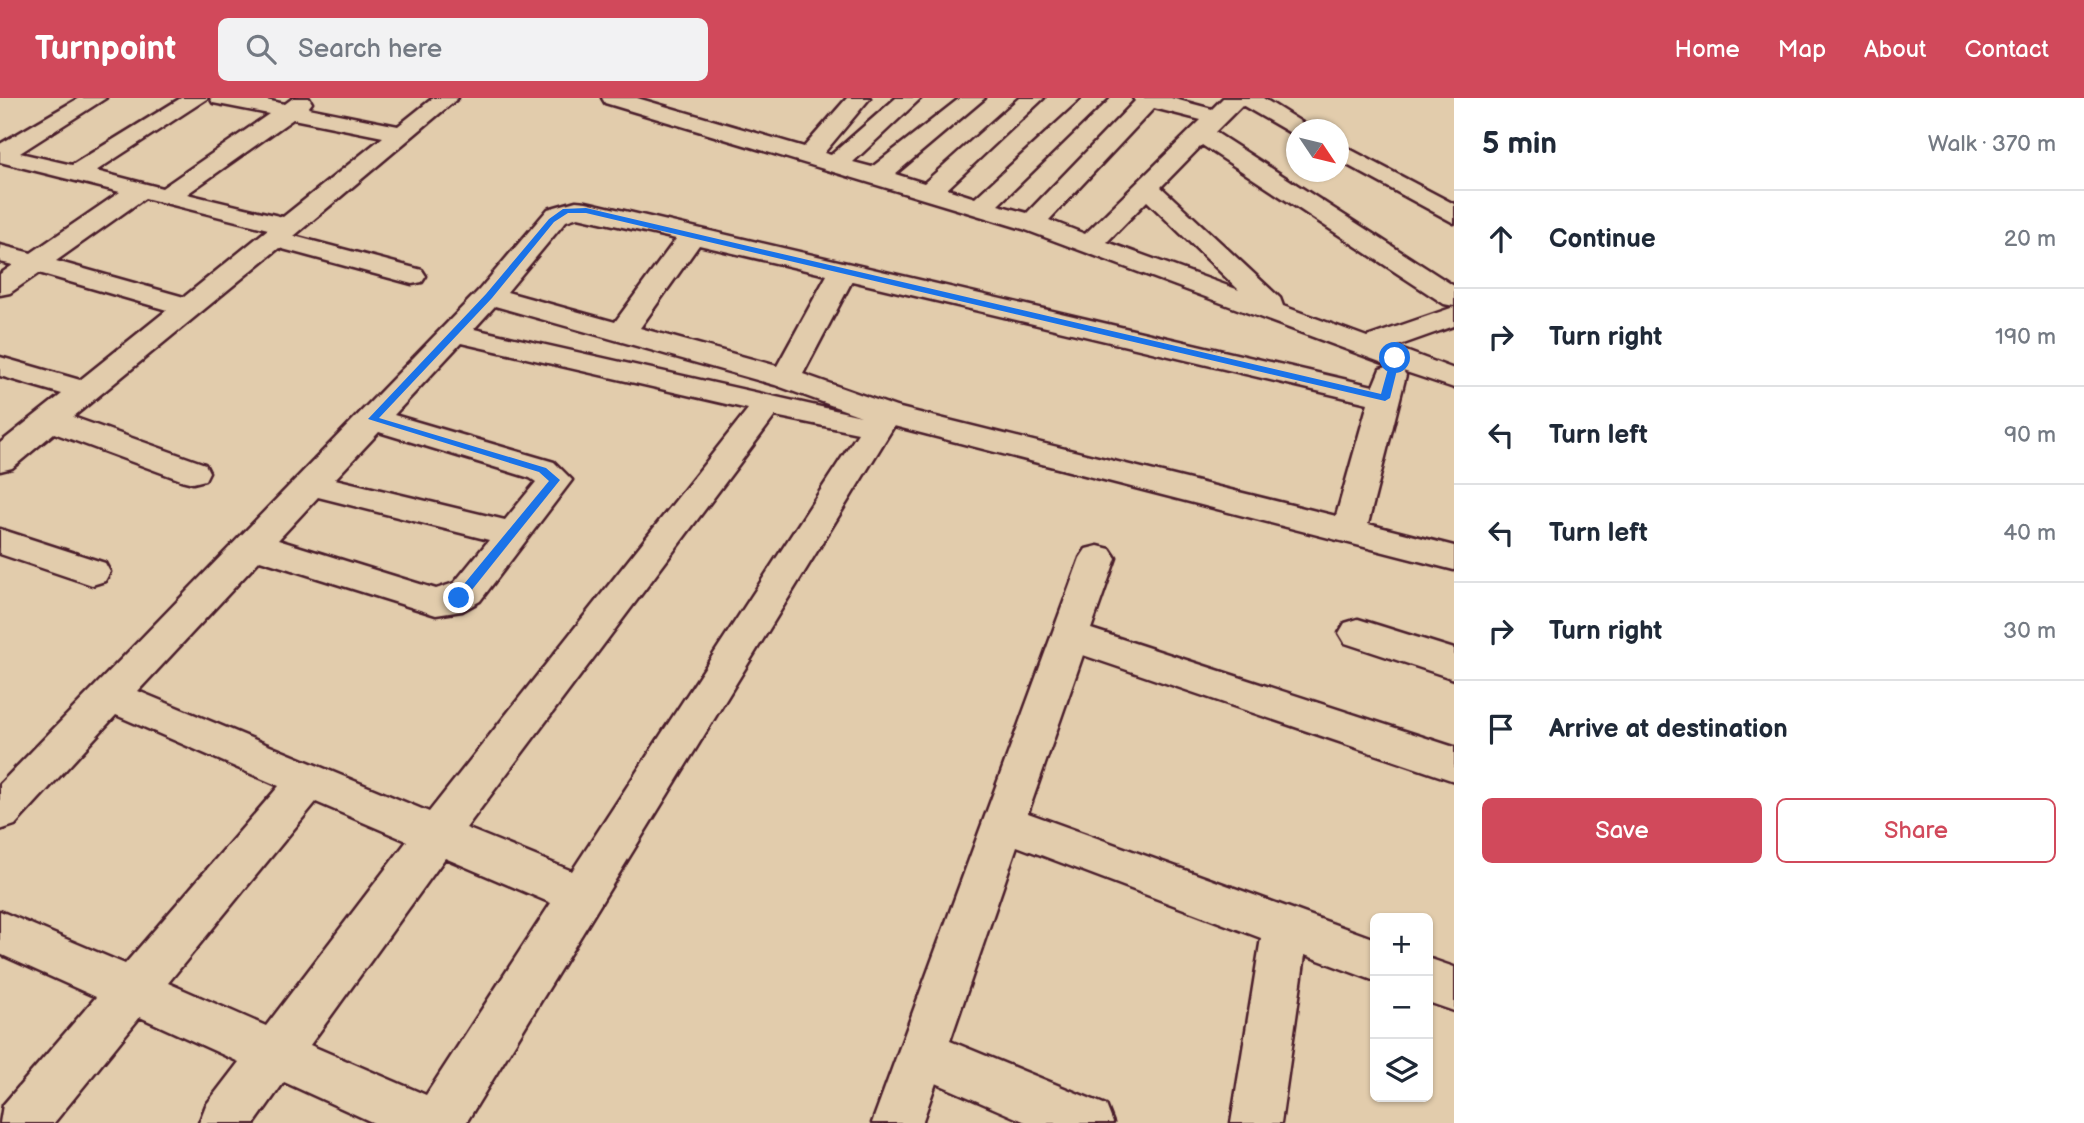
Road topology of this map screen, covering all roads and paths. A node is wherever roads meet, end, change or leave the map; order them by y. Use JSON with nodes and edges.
{"nodes":[{"id":1,"x":197,"y":98,"type":"edge"},
{"id":2,"x":221,"y":98,"type":"edge"},
{"id":3,"x":447,"y":98,"type":"edge"},
{"id":4,"x":859,"y":98,"type":"edge"},
{"id":5,"x":910,"y":98,"type":"edge"},
{"id":6,"x":974,"y":98,"type":"edge"},
{"id":7,"x":1033,"y":98,"type":"edge"},
{"id":8,"x":1097,"y":98,"type":"edge"},
{"id":9,"x":1149,"y":98,"type":"edge"},
{"id":10,"x":1236,"y":98,"type":"edge"},
{"id":11,"x":1247,"y":98,"type":"edge"},
{"id":12,"x":91,"y":99,"type":"edge"},
{"id":13,"x":626,"y":100,"type":"edge"},
{"id":14,"x":298,"y":105,"type":"edge"},
{"id":15,"x":1286,"y":121,"type":"edge"},
{"id":16,"x":1208,"y":125,"type":"junction"},
{"id":17,"x":402,"y":134,"type":"junction"},
{"id":18,"x":0,"y":154,"type":"edge"},
{"id":19,"x":809,"y":156,"type":"junction"},
{"id":20,"x":1349,"y":156,"type":"edge"},
{"id":21,"x":33,"y":163,"type":"junction"},
{"id":22,"x":836,"y":164,"type":"junction"},
{"id":23,"x":75,"y":174,"type":"junction"},
{"id":24,"x":877,"y":176,"type":"junction"},
{"id":25,"x":0,"y":182,"type":"edge"},
{"id":26,"x":1147,"y":187,"type":"junction"},
{"id":27,"x":140,"y":190,"type":"junction"},
{"id":28,"x":929,"y":192,"type":"junction"},
{"id":29,"x":167,"y":196,"type":"junction"},
{"id":30,"x":981,"y":207,"type":"junction"},
{"id":31,"x":1454,"y":215,"type":"edge"},
{"id":32,"x":1032,"y":223,"type":"junction"},
{"id":33,"x":280,"y":232,"type":"junction"},
{"id":34,"x":693,"y":235,"type":"junction"},
{"id":35,"x":1090,"y":244,"type":"junction"},
{"id":36,"x":0,"y":253,"type":"edge"},
{"id":37,"x":35,"y":263,"type":"junction"},
{"id":38,"x":843,"y":271,"type":"junction"},
{"id":39,"x":412,"y":276,"type":"dead end"},
{"id":40,"x":0,"y":287,"type":"edge"},
{"id":41,"x":489,"y":296,"type":"junction"},
{"id":42,"x":1454,"y":298,"type":"edge"},
{"id":43,"x":188,"y":307,"type":"junction"},
{"id":44,"x":1282,"y":316,"type":"junction"},
{"id":45,"x":1454,"y":316,"type":"edge"},
{"id":46,"x":623,"y":331,"type":"junction"},
{"id":47,"x":454,"y":332,"type":"junction"},
{"id":48,"x":1381,"y":352,"type":"junction"},
{"id":49,"x":0,"y":366,"type":"edge"},
{"id":50,"x":1454,"y":379,"type":"edge"},
{"id":51,"x":778,"y":390,"type":"junction"},
{"id":52,"x":85,"y":391,"type":"junction"},
{"id":53,"x":1385,"y":398,"type":"junction"},
{"id":54,"x":372,"y":419,"type":"junction"},
{"id":55,"x":49,"y":420,"type":"junction"},
{"id":56,"x":881,"y":422,"type":"junction"},
{"id":57,"x":0,"y":460,"type":"edge"},
{"id":58,"x":193,"y":472,"type":"dead end"},
{"id":59,"x":311,"y":484,"type":"junction"},
{"id":60,"x":1349,"y":530,"type":"junction"},
{"id":61,"x":513,"y":534,"type":"junction"},
{"id":62,"x":0,"y":541,"type":"edge"},
{"id":63,"x":253,"y":545,"type":"junction"},
{"id":64,"x":1098,"y":558,"type":"dead end"},
{"id":65,"x":1454,"y":558,"type":"edge"},
{"id":66,"x":92,"y":572,"type":"dead end"},
{"id":67,"x":1358,"y":634,"type":"dead end"},
{"id":68,"x":1073,"y":637,"type":"junction"},
{"id":69,"x":1454,"y":664,"type":"edge"},
{"id":70,"x":110,"y":696,"type":"junction"},
{"id":71,"x":1454,"y":764,"type":"edge"},
{"id":72,"x":309,"y":780,"type":"junction"},
{"id":73,"x":0,"y":813,"type":"edge"},
{"id":74,"x":1005,"y":823,"type":"junction"},
{"id":75,"x":437,"y":834,"type":"junction"},
{"id":76,"x":579,"y":895,"type":"junction"},
{"id":77,"x":1286,"y":927,"type":"junction"},
{"id":78,"x":0,"y":932,"type":"edge"},
{"id":79,"x":1370,"y":958,"type":"edge"},
{"id":80,"x":1433,"y":981,"type":"edge"},
{"id":81,"x":1454,"y":989,"type":"edge"},
{"id":82,"x":131,"y":990,"type":"junction"},
{"id":83,"x":922,"y":1052,"type":"junction"},
{"id":84,"x":273,"y":1053,"type":"junction"},
{"id":85,"x":21,"y":1123,"type":"edge"},
{"id":86,"x":224,"y":1123,"type":"edge"},
{"id":87,"x":431,"y":1123,"type":"edge"},
{"id":88,"x":437,"y":1123,"type":"edge"},
{"id":89,"x":897,"y":1123,"type":"edge"},
{"id":90,"x":1088,"y":1123,"type":"edge"},
{"id":91,"x":1256,"y":1123,"type":"edge"}],
"edges":[{"from":1,"to":23,"type":"street"},
{"from":2,"to":14,"type":"street"},
{"from":3,"to":17,"type":"street"},
{"from":4,"to":19,"type":"street"},
{"from":5,"to":22,"type":"street"},
{"from":6,"to":24,"type":"street"},
{"from":7,"to":28,"type":"street"},
{"from":8,"to":30,"type":"street"},
{"from":9,"to":16,"type":"street"},
{"from":9,"to":32,"type":"street"},
{"from":10,"to":16,"type":"street"},
{"from":11,"to":15,"type":"street"},
{"from":12,"to":18,"type":"street"},
{"from":13,"to":19,"type":"street"},
{"from":14,"to":17,"type":"street"},
{"from":14,"to":29,"type":"street"},
{"from":16,"to":26,"type":"street"},
{"from":16,"to":42,"type":"street"},
{"from":17,"to":33,"type":"street"},
{"from":18,"to":21,"type":"street"},
{"from":19,"to":22,"type":"street"},
{"from":20,"to":31,"type":"street"},
{"from":21,"to":23,"type":"street"},
{"from":21,"to":25,"type":"street"},
{"from":22,"to":24,"type":"street"},
{"from":23,"to":27,"type":"street"},
{"from":24,"to":28,"type":"street"},
{"from":26,"to":35,"type":"street"},
{"from":26,"to":44,"type":"street"},
{"from":27,"to":29,"type":"street"},
{"from":27,"to":37,"type":"street"},
{"from":28,"to":30,"type":"street"},
{"from":29,"to":33,"type":"street"},
{"from":30,"to":32,"type":"street"},
{"from":32,"to":35,"type":"street"},
{"from":33,"to":39,"type":"street"},
{"from":33,"to":43,"type":"street"},
{"from":34,"to":38,"type":"street"},
{"from":34,"to":41,"type":"street"},
{"from":34,"to":46,"type":"street"},
{"from":35,"to":44,"type":"street"},
{"from":36,"to":37,"type":"street"},
{"from":37,"to":40,"type":"street"},
{"from":37,"to":43,"type":"street"},
{"from":38,"to":51,"type":"street"},
{"from":38,"to":53,"type":"street"},
{"from":41,"to":46,"type":"street"},
{"from":41,"to":47,"type":"street"},
{"from":43,"to":52,"type":"street"},
{"from":44,"to":48,"type":"street"},
{"from":45,"to":48,"type":"street"},
{"from":46,"to":51,"type":"street"},
{"from":47,"to":51,"type":"street"},
{"from":47,"to":54,"type":"street"},
{"from":48,"to":50,"type":"street"},
{"from":48,"to":53,"type":"street"},
{"from":49,"to":52,"type":"street"},
{"from":51,"to":56,"type":"street"},
{"from":51,"to":75,"type":"street"},
{"from":52,"to":55,"type":"street"},
{"from":53,"to":60,"type":"street"},
{"from":54,"to":59,"type":"street"},
{"from":54,"to":61,"type":"street"},
{"from":55,"to":57,"type":"street"},
{"from":55,"to":58,"type":"street"},
{"from":56,"to":60,"type":"street"},
{"from":56,"to":76,"type":"street"},
{"from":59,"to":61,"type":"street"},
{"from":59,"to":63,"type":"street"},
{"from":60,"to":65,"type":"street"},
{"from":61,"to":63,"type":"street"},
{"from":62,"to":66,"type":"street"},
{"from":63,"to":70,"type":"street"},
{"from":64,"to":68,"type":"street"},
{"from":67,"to":69,"type":"street"},
{"from":68,"to":71,"type":"street"},
{"from":68,"to":74,"type":"street"},
{"from":70,"to":72,"type":"street"},
{"from":70,"to":73,"type":"street"},
{"from":72,"to":75,"type":"street"},
{"from":72,"to":82,"type":"street"},
{"from":74,"to":77,"type":"street"},
{"from":74,"to":83,"type":"street"},
{"from":75,"to":76,"type":"street"},
{"from":75,"to":84,"type":"street"},
{"from":76,"to":88,"type":"street"},
{"from":77,"to":79,"type":"street"},
{"from":77,"to":91,"type":"street"},
{"from":78,"to":82,"type":"street"},
{"from":80,"to":81,"type":"street"},
{"from":82,"to":84,"type":"street"},
{"from":82,"to":85,"type":"street"},
{"from":83,"to":89,"type":"street"},
{"from":83,"to":90,"type":"street"},
{"from":84,"to":86,"type":"street"},
{"from":84,"to":87,"type":"street"}]}
